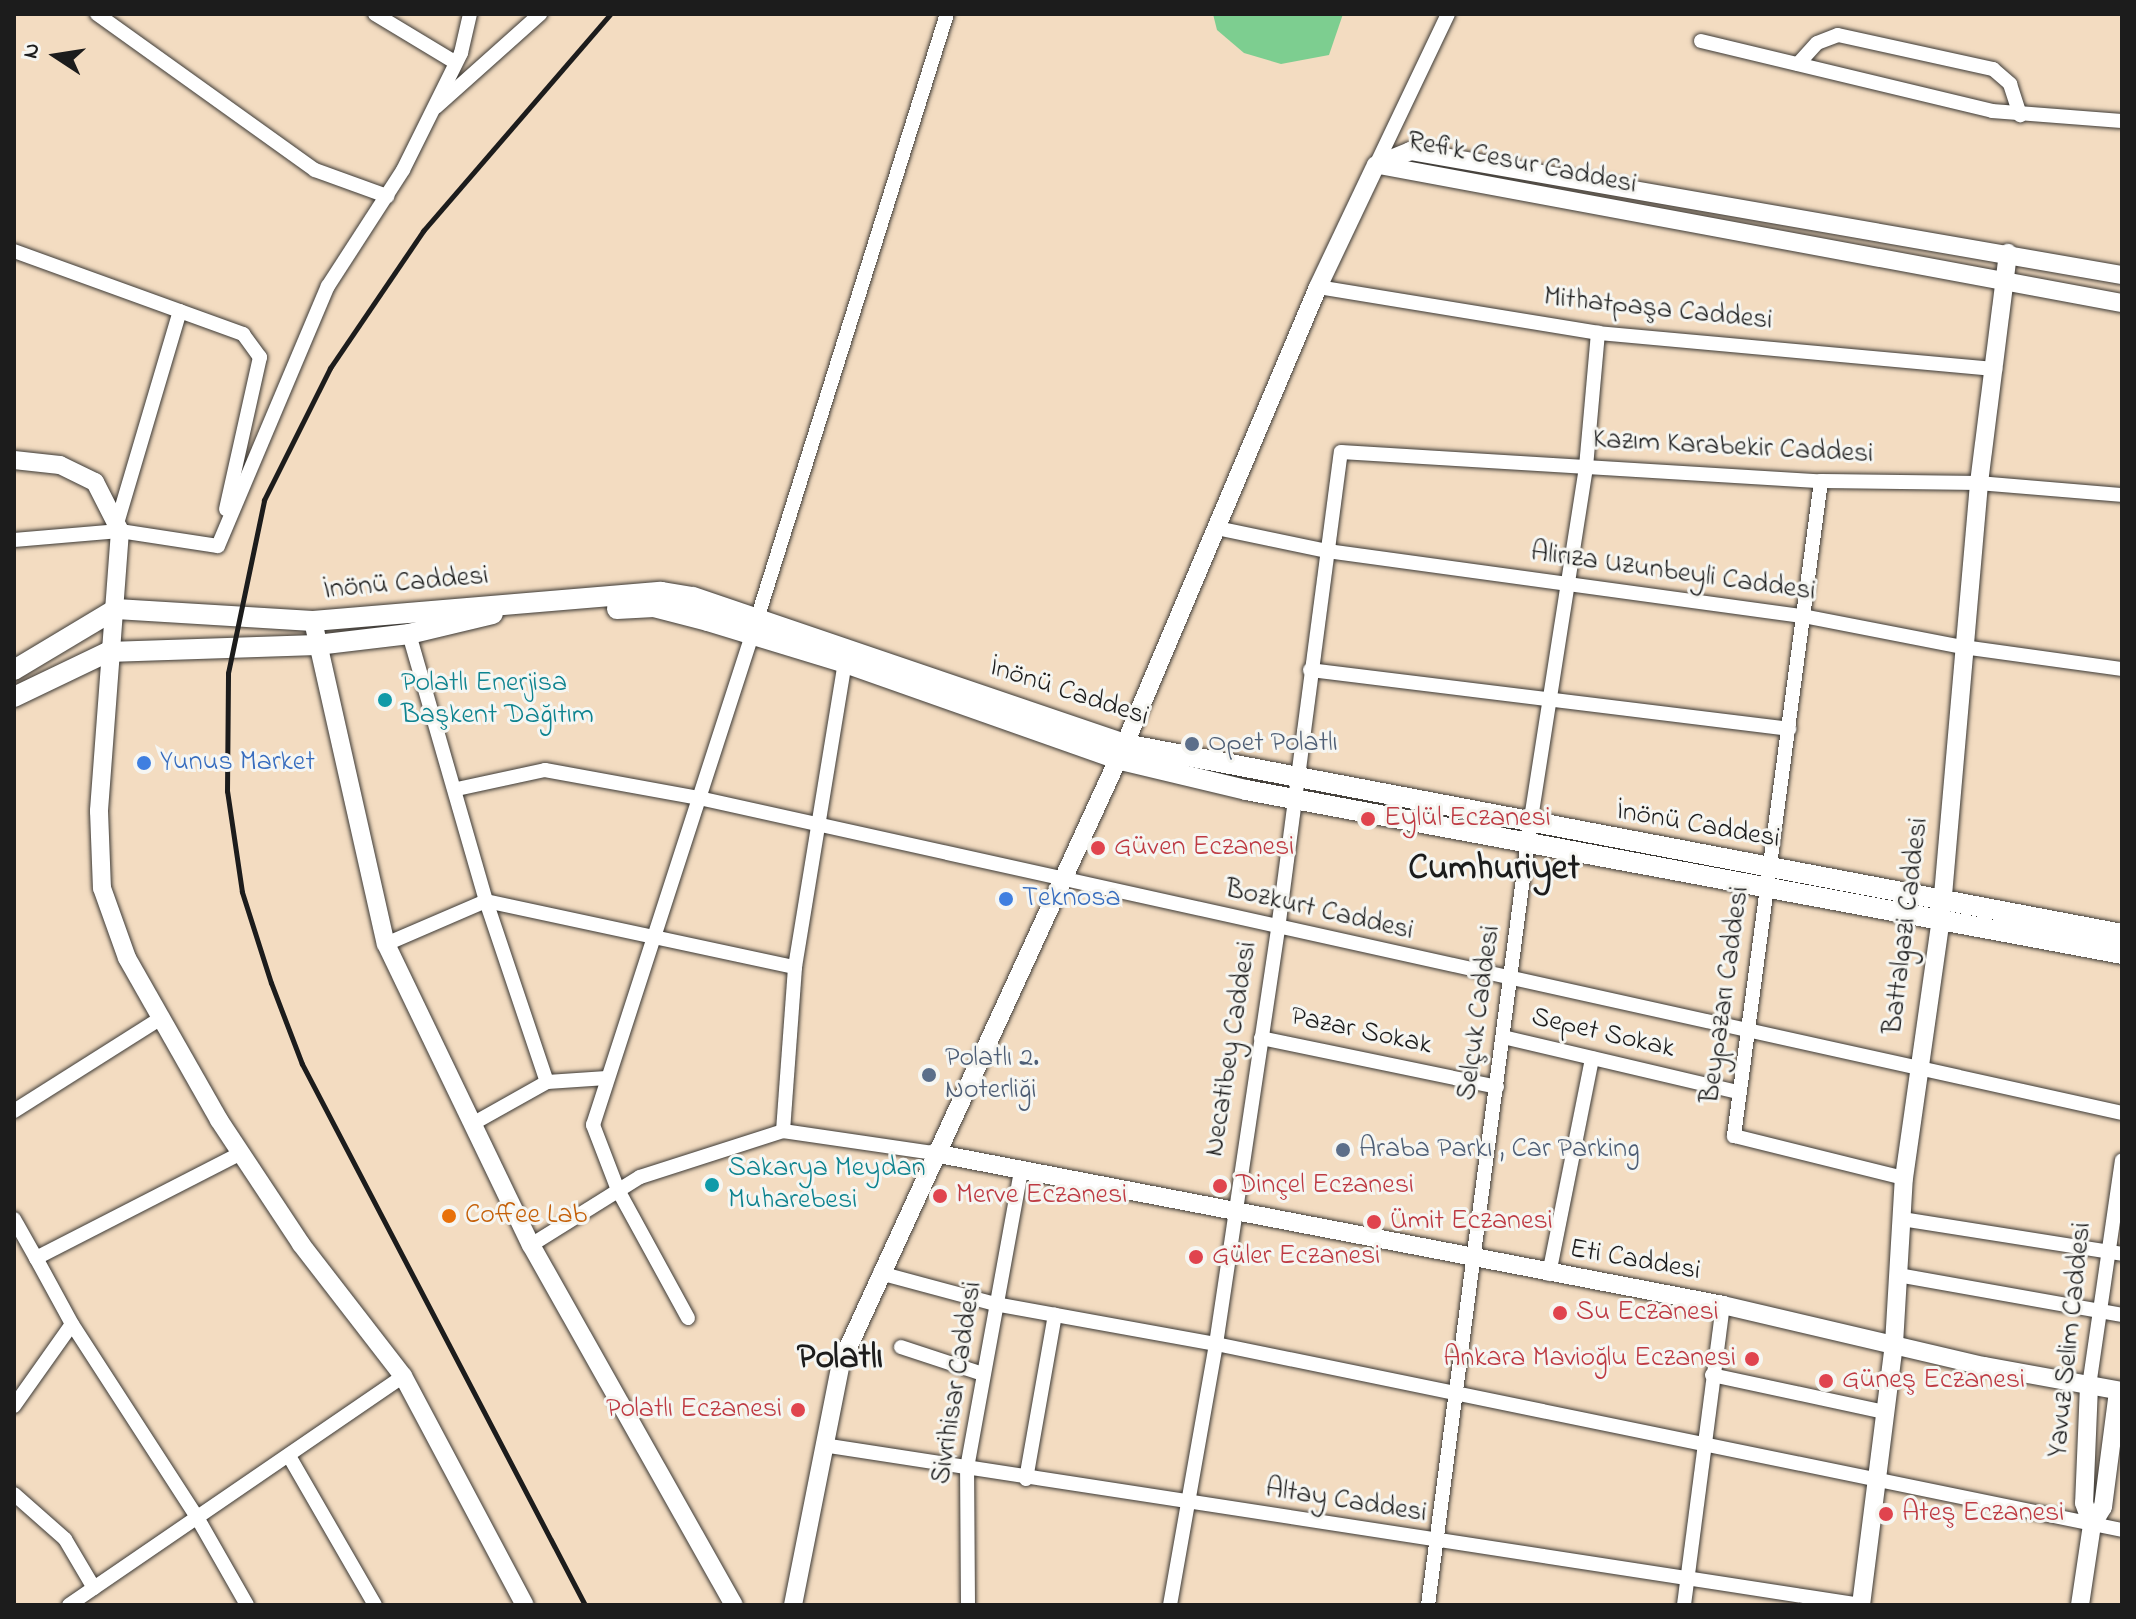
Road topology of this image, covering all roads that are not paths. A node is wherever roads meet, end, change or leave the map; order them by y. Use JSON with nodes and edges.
{"nodes":[{"id":1,"x":97,"y":14,"type":"edge"},
{"id":2,"x":375,"y":14,"type":"edge"},
{"id":3,"x":470,"y":14,"type":"edge"},
{"id":4,"x":540,"y":14,"type":"edge"},
{"id":5,"x":947,"y":14,"type":"edge"},
{"id":6,"x":1448,"y":14,"type":"edge"},
{"id":7,"x":1701,"y":41,"type":"dead end"},
{"id":8,"x":453,"y":61,"type":"junction"},
{"id":9,"x":1798,"y":64,"type":"junction"},
{"id":10,"x":433,"y":110,"type":"junction"},
{"id":11,"x":2020,"y":115,"type":"junction"},
{"id":12,"x":2122,"y":121,"type":"edge"},
{"id":13,"x":1376,"y":165,"type":"junction"},
{"id":14,"x":387,"y":196,"type":"junction"},
{"id":15,"x":14,"y":251,"type":"edge"},
{"id":16,"x":2008,"y":253,"type":"junction"},
{"id":17,"x":2122,"y":275,"type":"edge"},
{"id":18,"x":2003,"y":281,"type":"junction"},
{"id":19,"x":1318,"y":287,"type":"junction"},
{"id":20,"x":2122,"y":303,"type":"edge"},
{"id":21,"x":180,"y":311,"type":"junction"},
{"id":22,"x":1598,"y":333,"type":"junction"},
{"id":23,"x":1995,"y":369,"type":"junction"},
{"id":24,"x":1341,"y":452,"type":"joint"},
{"id":25,"x":14,"y":460,"type":"edge"},
{"id":26,"x":1586,"y":467,"type":"junction"},
{"id":27,"x":1821,"y":481,"type":"junction"},
{"id":28,"x":1979,"y":483,"type":"junction"},
{"id":29,"x":2122,"y":495,"type":"edge"},
{"id":30,"x":119,"y":525,"type":"junction"},
{"id":31,"x":1217,"y":528,"type":"junction"},
{"id":32,"x":14,"y":540,"type":"edge"},
{"id":33,"x":218,"y":546,"type":"junction"},
{"id":34,"x":1327,"y":551,"type":"junction"},
{"id":35,"x":1568,"y":586,"type":"junction"},
{"id":36,"x":116,"y":609,"type":"junction"},
{"id":37,"x":1803,"y":616,"type":"junction"},
{"id":38,"x":313,"y":621,"type":"junction"},
{"id":39,"x":755,"y":627,"type":"junction"},
{"id":40,"x":409,"y":634,"type":"junction"},
{"id":41,"x":317,"y":645,"type":"junction"},
{"id":42,"x":1963,"y":647,"type":"junction"},
{"id":43,"x":108,"y":652,"type":"junction"},
{"id":44,"x":23,"y":660,"type":"edge"},
{"id":45,"x":845,"y":663,"type":"junction"},
{"id":46,"x":2122,"y":669,"type":"edge"},
{"id":47,"x":14,"y":670,"type":"edge"},
{"id":48,"x":1310,"y":670,"type":"junction"},
{"id":49,"x":1551,"y":696,"type":"junction"},
{"id":50,"x":14,"y":697,"type":"edge"},
{"id":51,"x":1789,"y":729,"type":"junction"},
{"id":52,"x":1121,"y":751,"type":"junction"},
{"id":53,"x":457,"y":789,"type":"junction"},
{"id":54,"x":1295,"y":790,"type":"junction"},
{"id":55,"x":699,"y":798,"type":"junction"},
{"id":56,"x":819,"y":824,"type":"junction"},
{"id":57,"x":1530,"y":834,"type":"junction"},
{"id":58,"x":1769,"y":877,"type":"junction"},
{"id":59,"x":1060,"y":880,"type":"junction"},
{"id":60,"x":486,"y":901,"type":"junction"},
{"id":61,"x":1942,"y":908,"type":"junction"},
{"id":62,"x":1278,"y":929,"type":"junction"},
{"id":63,"x":2122,"y":934,"type":"edge"},
{"id":64,"x":656,"y":937,"type":"junction"},
{"id":65,"x":386,"y":944,"type":"junction"},
{"id":66,"x":2122,"y":954,"type":"edge"},
{"id":67,"x":795,"y":967,"type":"junction"},
{"id":68,"x":1512,"y":981,"type":"junction"},
{"id":69,"x":161,"y":1018,"type":"junction"},
{"id":70,"x":1749,"y":1033,"type":"junction"},
{"id":71,"x":1503,"y":1037,"type":"junction"},
{"id":72,"x":1261,"y":1038,"type":"junction"},
{"id":73,"x":1592,"y":1058,"type":"junction"},
{"id":74,"x":1918,"y":1068,"type":"junction"},
{"id":75,"x":607,"y":1078,"type":"junction"},
{"id":76,"x":547,"y":1082,"type":"junction"},
{"id":77,"x":1497,"y":1087,"type":"junction"},
{"id":78,"x":1738,"y":1092,"type":"junction"},
{"id":79,"x":14,"y":1111,"type":"edge"},
{"id":80,"x":2122,"y":1113,"type":"edge"},
{"id":81,"x":474,"y":1123,"type":"junction"},
{"id":82,"x":783,"y":1131,"type":"junction"},
{"id":83,"x":241,"y":1153,"type":"junction"},
{"id":84,"x":934,"y":1153,"type":"junction"},
{"id":85,"x":2122,"y":1160,"type":"edge"},
{"id":86,"x":1021,"y":1170,"type":"junction"},
{"id":87,"x":1904,"y":1178,"type":"junction"},
{"id":88,"x":618,"y":1190,"type":"junction"},
{"id":89,"x":1233,"y":1208,"type":"junction"},
{"id":90,"x":14,"y":1219,"type":"edge"},
{"id":91,"x":1902,"y":1219,"type":"junction"},
{"id":92,"x":531,"y":1245,"type":"junction"},
{"id":93,"x":2114,"y":1253,"type":"edge"},
{"id":94,"x":36,"y":1258,"type":"junction"},
{"id":95,"x":1471,"y":1260,"type":"junction"},
{"id":96,"x":880,"y":1273,"type":"junction"},
{"id":97,"x":1549,"y":1274,"type":"junction"},
{"id":98,"x":1898,"y":1275,"type":"junction"},
{"id":99,"x":995,"y":1304,"type":"junction"},
{"id":100,"x":1723,"y":1305,"type":"junction"},
{"id":101,"x":2099,"y":1311,"type":"junction"},
{"id":102,"x":1055,"y":1315,"type":"junction"},
{"id":103,"x":2122,"y":1315,"type":"edge"},
{"id":104,"x":688,"y":1318,"type":"dead end"},
{"id":105,"x":72,"y":1324,"type":"junction"},
{"id":106,"x":1216,"y":1344,"type":"junction"},
{"id":107,"x":1894,"y":1344,"type":"junction"},
{"id":108,"x":901,"y":1347,"type":"dead end"},
{"id":109,"x":983,"y":1374,"type":"junction"},
{"id":110,"x":1712,"y":1375,"type":"junction"},
{"id":111,"x":403,"y":1376,"type":"junction"},
{"id":112,"x":2089,"y":1386,"type":"junction"},
{"id":113,"x":2120,"y":1391,"type":"edge"},
{"id":114,"x":1453,"y":1396,"type":"junction"},
{"id":115,"x":14,"y":1406,"type":"edge"},
{"id":116,"x":1885,"y":1412,"type":"junction"},
{"id":117,"x":2119,"y":1413,"type":"edge"},
{"id":118,"x":823,"y":1445,"type":"junction"},
{"id":119,"x":1701,"y":1446,"type":"junction"},
{"id":120,"x":289,"y":1456,"type":"junction"},
{"id":121,"x":967,"y":1468,"type":"junction"},
{"id":122,"x":1876,"y":1478,"type":"junction"},
{"id":123,"x":1026,"y":1479,"type":"junction"},
{"id":124,"x":14,"y":1494,"type":"edge"},
{"id":125,"x":1187,"y":1504,"type":"junction"},
{"id":126,"x":198,"y":1519,"type":"junction"},
{"id":127,"x":2092,"y":1525,"type":"junction"},
{"id":128,"x":2122,"y":1530,"type":"edge"},
{"id":129,"x":1434,"y":1543,"type":"junction"},
{"id":130,"x":1687,"y":1579,"type":"junction"},
{"id":131,"x":94,"y":1588,"type":"junction"},
{"id":132,"x":69,"y":1605,"type":"edge"},
{"id":133,"x":247,"y":1605,"type":"edge"},
{"id":134,"x":375,"y":1605,"type":"edge"},
{"id":135,"x":525,"y":1605,"type":"edge"},
{"id":136,"x":734,"y":1605,"type":"edge"},
{"id":137,"x":793,"y":1605,"type":"edge"},
{"id":138,"x":968,"y":1605,"type":"edge"},
{"id":139,"x":1170,"y":1605,"type":"edge"},
{"id":140,"x":1428,"y":1605,"type":"edge"},
{"id":141,"x":1684,"y":1605,"type":"edge"},
{"id":142,"x":1861,"y":1605,"type":"edge"},
{"id":143,"x":2080,"y":1605,"type":"edge"}],
"edges":[{"from":1,"to":14,"type":"street"},
{"from":2,"to":8,"type":"street"},
{"from":3,"to":8,"type":"street"},
{"from":4,"to":10,"type":"street"},
{"from":5,"to":39,"type":"street"},
{"from":6,"to":13,"type":"street"},
{"from":7,"to":9,"type":"street"},
{"from":8,"to":10,"type":"street"},
{"from":9,"to":11,"type":"street"},
{"from":9,"to":11,"type":"street"},
{"from":10,"to":14,"type":"street"},
{"from":11,"to":12,"type":"street"},
{"from":13,"to":16,"type":"street","name":"Refik Cesur Caddesi"},
{"from":13,"to":18,"type":"street","name":"Refik Cesur Caddesi"},
{"from":13,"to":19,"type":"street"},
{"from":14,"to":33,"type":"street"},
{"from":15,"to":21,"type":"street"},
{"from":16,"to":17,"type":"street","name":"Refik Cesur Caddesi"},
{"from":16,"to":18,"type":"street","name":"Battalgazi Caddesi"},
{"from":18,"to":20,"type":"street","name":"Refik Cesur Caddesi"},
{"from":18,"to":23,"type":"street","name":"Battalgazi Caddesi"},
{"from":19,"to":22,"type":"street","name":"Mithatpaşa Caddesi"},
{"from":19,"to":31,"type":"street"},
{"from":21,"to":30,"type":"street"},
{"from":21,"to":33,"type":"street"},
{"from":22,"to":23,"type":"street","name":"Mithatpaşa Caddesi"},
{"from":22,"to":26,"type":"street","name":"Selçuk Caddesi"},
{"from":23,"to":28,"type":"street","name":"Battalgazi Caddesi"},
{"from":24,"to":26,"type":"street","name":"Kazım Karabekir Caddesi"},
{"from":24,"to":34,"type":"street","name":"Necatibey Caddesi"},
{"from":25,"to":30,"type":"street"},
{"from":26,"to":27,"type":"street","name":"Kazım Karabekir Caddesi"},
{"from":26,"to":35,"type":"street","name":"Selçuk Caddesi"},
{"from":27,"to":28,"type":"street","name":"Kazım Karabekir Caddesi"},
{"from":27,"to":37,"type":"street","name":"Beypazarı Caddesi"},
{"from":28,"to":29,"type":"street","name":"Kazım Karabekir Caddesi"},
{"from":28,"to":42,"type":"street","name":"Battalgazi Caddesi"},
{"from":30,"to":32,"type":"street"},
{"from":30,"to":33,"type":"street"},
{"from":30,"to":36,"type":"street"},
{"from":31,"to":34,"type":"street","name":"Alirıza Uzunbeyli Caddesi"},
{"from":31,"to":52,"type":"street"},
{"from":34,"to":35,"type":"street","name":"Alirıza Uzunbeyli Caddesi"},
{"from":34,"to":48,"type":"street","name":"Necatibey Caddesi"},
{"from":35,"to":37,"type":"street","name":"Alirıza Uzunbeyli Caddesi"},
{"from":35,"to":49,"type":"street","name":"Selçuk Caddesi"},
{"from":36,"to":38,"type":"main road","name":"İnönü Caddesi"},
{"from":36,"to":43,"type":"street"},
{"from":36,"to":44,"type":"main road"},
{"from":37,"to":42,"type":"street","name":"Alirıza Uzunbeyli Caddesi"},
{"from":37,"to":51,"type":"street","name":"Beypazarı Caddesi"},
{"from":38,"to":39,"type":"main road","name":"İnönü Caddesi"},
{"from":38,"to":41,"type":"street"},
{"from":39,"to":40,"type":"main road","name":"İnönü Caddesi"},
{"from":39,"to":45,"type":"main road","name":"İnönü Caddesi"},
{"from":39,"to":52,"type":"main road","name":"İnönü Caddesi"},
{"from":39,"to":55,"type":"street"},
{"from":40,"to":41,"type":"main road","name":"İnönü Caddesi"},
{"from":40,"to":53,"type":"street"},
{"from":41,"to":43,"type":"main road","name":"İnönü Caddesi"},
{"from":41,"to":65,"type":"street"},
{"from":42,"to":46,"type":"street","name":"Alirıza Uzunbeyli Caddesi"},
{"from":42,"to":61,"type":"street","name":"Battalgazi Caddesi"},
{"from":43,"to":50,"type":"main road","name":"İnönü Caddesi"},
{"from":43,"to":69,"type":"street"},
{"from":44,"to":47,"type":"main road"},
{"from":45,"to":52,"type":"main road","name":"İnönü Caddesi"},
{"from":45,"to":56,"type":"street"},
{"from":48,"to":49,"type":"street"},
{"from":48,"to":54,"type":"street","name":"Necatibey Caddesi"},
{"from":49,"to":51,"type":"street"},
{"from":49,"to":57,"type":"street","name":"Selçuk Caddesi"},
{"from":51,"to":58,"type":"street","name":"Beypazarı Caddesi"},
{"from":52,"to":54,"type":"main road","name":"İnönü Caddesi"},
{"from":52,"to":59,"type":"street"},
{"from":53,"to":55,"type":"street","name":"Bozkurt Caddesi"},
{"from":53,"to":60,"type":"street"},
{"from":54,"to":57,"type":"main road","name":"İnönü Caddesi"},
{"from":54,"to":62,"type":"street","name":"Necatibey Caddesi"},
{"from":55,"to":56,"type":"street","name":"Bozkurt Caddesi"},
{"from":55,"to":64,"type":"street"},
{"from":56,"to":59,"type":"street","name":"Bozkurt Caddesi"},
{"from":56,"to":67,"type":"street"},
{"from":57,"to":58,"type":"main road","name":"İnönü Caddesi"},
{"from":57,"to":68,"type":"street","name":"Selçuk Caddesi"},
{"from":58,"to":61,"type":"main road","name":"İnönü Caddesi"},
{"from":58,"to":70,"type":"street","name":"Beypazarı Caddesi"},
{"from":59,"to":62,"type":"street","name":"Bozkurt Caddesi"},
{"from":59,"to":84,"type":"street"},
{"from":60,"to":64,"type":"street"},
{"from":60,"to":65,"type":"street"},
{"from":60,"to":76,"type":"street"},
{"from":61,"to":63,"type":"main road","name":"İnönü Caddesi"},
{"from":61,"to":66,"type":"main road","name":"İnönü Caddesi"},
{"from":61,"to":74,"type":"street","name":"Battalgazi Caddesi"},
{"from":62,"to":68,"type":"street","name":"Bozkurt Caddesi"},
{"from":62,"to":72,"type":"street","name":"Necatibey Caddesi"},
{"from":64,"to":67,"type":"street"},
{"from":64,"to":75,"type":"street"},
{"from":65,"to":81,"type":"street"},
{"from":67,"to":82,"type":"street"},
{"from":68,"to":70,"type":"street","name":"Bozkurt Caddesi"},
{"from":68,"to":71,"type":"street","name":"Selçuk Caddesi"},
{"from":69,"to":79,"type":"street"},
{"from":69,"to":83,"type":"street"},
{"from":70,"to":74,"type":"street","name":"Bozkurt Caddesi"},
{"from":70,"to":78,"type":"street","name":"Beypazarı Caddesi"},
{"from":71,"to":73,"type":"street","name":"Sepet Sokak"},
{"from":71,"to":77,"type":"street","name":"Selçuk Caddesi"},
{"from":72,"to":77,"type":"street","name":"Pazar Sokak"},
{"from":72,"to":89,"type":"street","name":"Necatibey Caddesi"},
{"from":73,"to":78,"type":"street","name":"Sepet Sokak"},
{"from":73,"to":97,"type":"street"},
{"from":74,"to":80,"type":"street","name":"Bozkurt Caddesi"},
{"from":74,"to":87,"type":"street","name":"Battalgazi Caddesi"},
{"from":75,"to":76,"type":"street"},
{"from":75,"to":88,"type":"street"},
{"from":76,"to":81,"type":"street"},
{"from":77,"to":95,"type":"street","name":"Selçuk Caddesi"},
{"from":78,"to":87,"type":"street","name":"Beypazarı Caddesi"},
{"from":81,"to":92,"type":"street"},
{"from":82,"to":84,"type":"street"},
{"from":82,"to":88,"type":"street"},
{"from":83,"to":94,"type":"street"},
{"from":83,"to":111,"type":"street"},
{"from":84,"to":86,"type":"street","name":"Eti Caddesi"},
{"from":84,"to":96,"type":"street"},
{"from":85,"to":93,"type":"street","name":"Yavuz Selim Caddesi"},
{"from":86,"to":89,"type":"street","name":"Eti Caddesi"},
{"from":86,"to":99,"type":"street","name":"Sivrihisar Caddesi"},
{"from":87,"to":91,"type":"street","name":"Battalgazi Caddesi"},
{"from":88,"to":92,"type":"street"},
{"from":88,"to":104,"type":"street"},
{"from":89,"to":95,"type":"street","name":"Eti Caddesi"},
{"from":89,"to":106,"type":"street","name":"Necatibey Caddesi"},
{"from":90,"to":94,"type":"street"},
{"from":91,"to":93,"type":"street"},
{"from":91,"to":98,"type":"street","name":"Battalgazi Caddesi"},
{"from":92,"to":136,"type":"street"},
{"from":93,"to":101,"type":"street","name":"Yavuz Selim Caddesi"},
{"from":94,"to":105,"type":"street"},
{"from":95,"to":97,"type":"street","name":"Eti Caddesi"},
{"from":95,"to":114,"type":"street","name":"Selçuk Caddesi"},
{"from":96,"to":99,"type":"street"},
{"from":96,"to":118,"type":"street"},
{"from":97,"to":100,"type":"street","name":"Eti Caddesi"},
{"from":98,"to":101,"type":"street"},
{"from":98,"to":107,"type":"street","name":"Battalgazi Caddesi"},
{"from":99,"to":102,"type":"street"},
{"from":99,"to":109,"type":"street","name":"Sivrihisar Caddesi"},
{"from":100,"to":107,"type":"street","name":"Eti Caddesi"},
{"from":100,"to":110,"type":"street"},
{"from":101,"to":103,"type":"street"},
{"from":101,"to":112,"type":"street","name":"Yavuz Selim Caddesi"},
{"from":102,"to":106,"type":"street"},
{"from":102,"to":123,"type":"street"},
{"from":105,"to":115,"type":"street"},
{"from":105,"to":126,"type":"street"},
{"from":106,"to":114,"type":"street"},
{"from":106,"to":125,"type":"street","name":"Necatibey Caddesi"},
{"from":107,"to":112,"type":"street","name":"Eti Caddesi"},
{"from":107,"to":116,"type":"street","name":"Battalgazi Caddesi"},
{"from":108,"to":109,"type":"street"},
{"from":109,"to":121,"type":"street","name":"Sivrihisar Caddesi"},
{"from":110,"to":116,"type":"street"},
{"from":110,"to":119,"type":"street"},
{"from":111,"to":120,"type":"street"},
{"from":111,"to":135,"type":"street"},
{"from":112,"to":113,"type":"street","name":"Eti Caddesi"},
{"from":112,"to":117,"type":"street"},
{"from":112,"to":127,"type":"street","name":"Yavuz Selim Caddesi"},
{"from":113,"to":117,"type":"street","name":"Yavuz Selim Caddesi"},
{"from":114,"to":119,"type":"street"},
{"from":114,"to":129,"type":"street","name":"Selçuk Caddesi"},
{"from":116,"to":122,"type":"street","name":"Battalgazi Caddesi"},
{"from":117,"to":127,"type":"street","name":"Yavuz Selim Caddesi"},
{"from":118,"to":121,"type":"street","name":"Altay Caddesi"},
{"from":118,"to":137,"type":"street"},
{"from":119,"to":122,"type":"street"},
{"from":119,"to":130,"type":"street"},
{"from":120,"to":126,"type":"street"},
{"from":120,"to":134,"type":"street"},
{"from":121,"to":123,"type":"street","name":"Altay Caddesi"},
{"from":121,"to":138,"type":"street","name":"Sivrihisar Caddesi"},
{"from":122,"to":127,"type":"street"},
{"from":122,"to":142,"type":"street","name":"Battalgazi Caddesi"},
{"from":123,"to":125,"type":"street","name":"Altay Caddesi"},
{"from":124,"to":131,"type":"street"},
{"from":125,"to":129,"type":"street","name":"Altay Caddesi"},
{"from":125,"to":139,"type":"street","name":"Necatibey Caddesi"},
{"from":126,"to":131,"type":"street"},
{"from":126,"to":133,"type":"street"},
{"from":127,"to":128,"type":"street"},
{"from":127,"to":143,"type":"street","name":"Yavuz Selim Caddesi"},
{"from":129,"to":130,"type":"street","name":"Altay Caddesi"},
{"from":129,"to":140,"type":"street","name":"Selçuk Caddesi"},
{"from":130,"to":141,"type":"street"},
{"from":130,"to":142,"type":"street","name":"Altay Caddesi"},
{"from":131,"to":132,"type":"street"}]}
